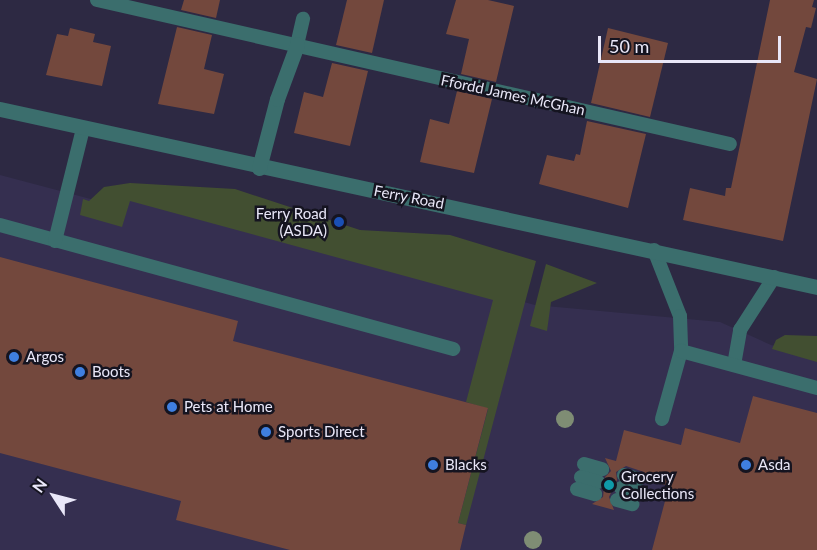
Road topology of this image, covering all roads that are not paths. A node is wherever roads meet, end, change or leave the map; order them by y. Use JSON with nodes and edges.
{"nodes":[{"id":1,"x":98,"y":0,"type":"edge"},
{"id":2,"x":303,"y":19,"type":"dead end"},
{"id":3,"x":297,"y":45,"type":"junction"},
{"id":4,"x":1,"y":114,"type":"edge"},
{"id":5,"x":83,"y":129,"type":"junction"},
{"id":6,"x":730,"y":144,"type":"dead end"},
{"id":7,"x":259,"y":168,"type":"junction"},
{"id":8,"x":0,"y":225,"type":"edge"},
{"id":9,"x":55,"y":241,"type":"junction"},
{"id":10,"x":654,"y":250,"type":"junction"},
{"id":11,"x":774,"y":277,"type":"junction"},
{"id":12,"x":817,"y":287,"type":"edge"},
{"id":13,"x":453,"y":349,"type":"dead end"},
{"id":14,"x":681,"y":351,"type":"junction"},
{"id":15,"x":734,"y":365,"type":"junction"},
{"id":16,"x":817,"y":388,"type":"edge"},
{"id":17,"x":662,"y":419,"type":"dead end"},
{"id":18,"x":598,"y":482,"type":"joint"},
{"id":19,"x":635,"y":492,"type":"joint"}],
"edges":[{"from":1,"to":3,"type":"lane","name":"Ffordd James McGhan"},
{"from":2,"to":3,"type":"lane"},
{"from":3,"to":6,"type":"lane","name":"Ffordd James McGhan"},
{"from":3,"to":7,"type":"street"},
{"from":4,"to":5,"type":"street","name":"Ferry Road"},
{"from":5,"to":7,"type":"street","name":"Ferry Road"},
{"from":5,"to":9,"type":"lane"},
{"from":7,"to":10,"type":"street","name":"Ferry Road"},
{"from":8,"to":9,"type":"lane"},
{"from":9,"to":13,"type":"lane"},
{"from":10,"to":11,"type":"street","name":"Ferry Road"},
{"from":10,"to":14,"type":"lane"},
{"from":11,"to":12,"type":"street","name":"Ferry Road"},
{"from":11,"to":15,"type":"lane"},
{"from":14,"to":15,"type":"lane"},
{"from":14,"to":17,"type":"lane"},
{"from":15,"to":16,"type":"lane"},
{"from":18,"to":18,"type":"lane"},
{"from":19,"to":19,"type":"lane"}]}
